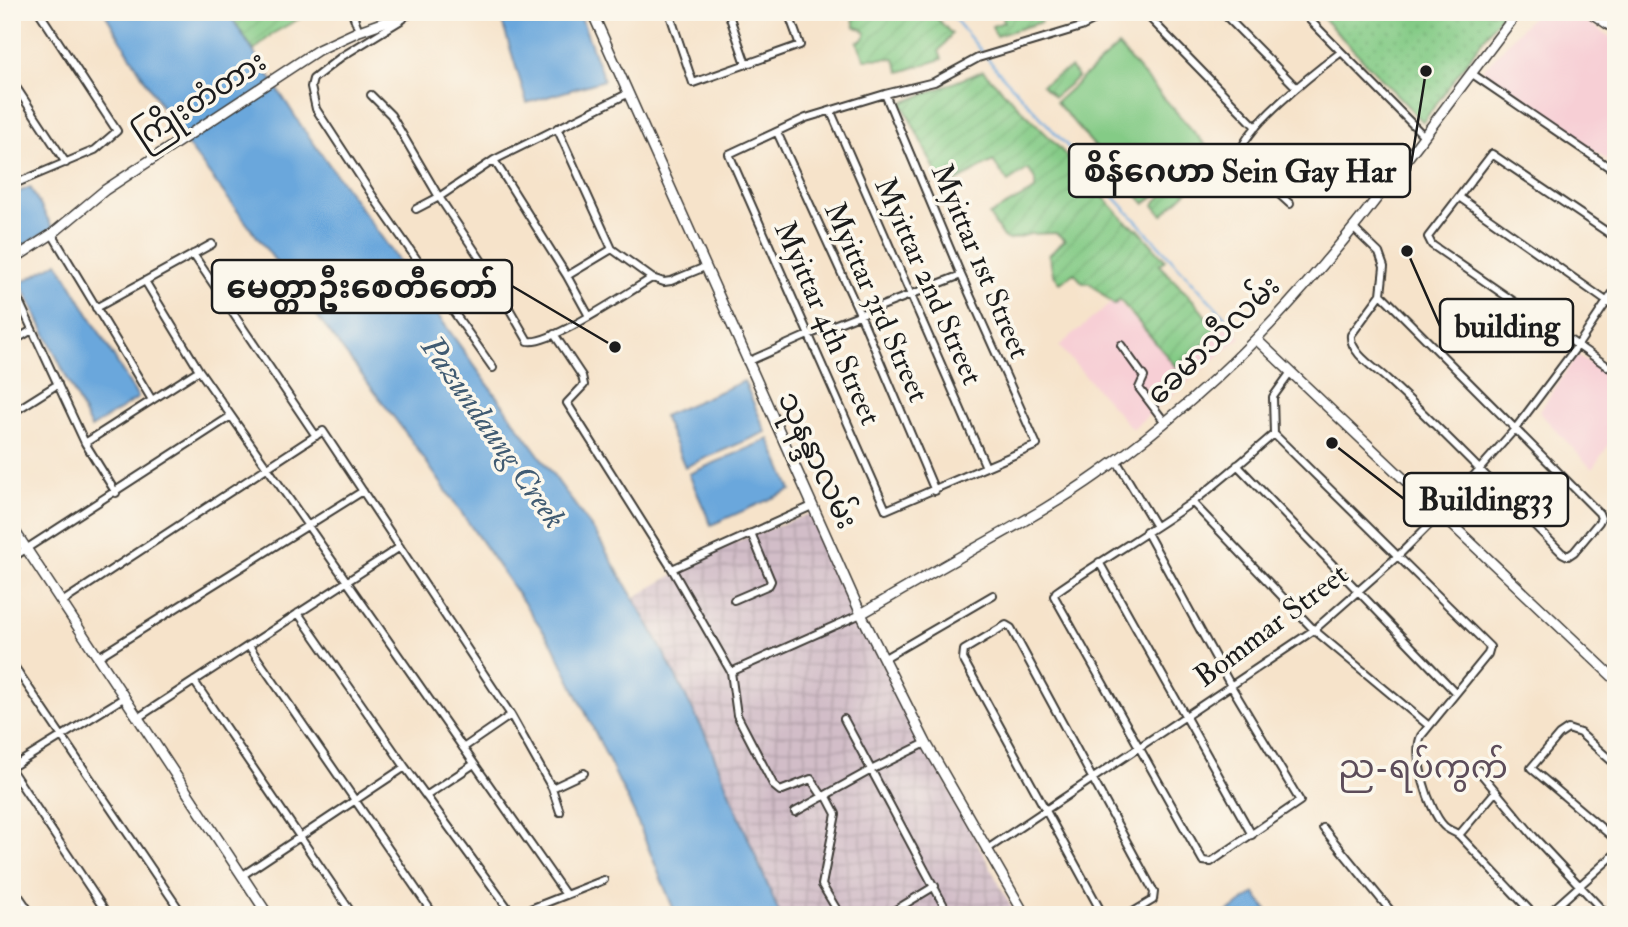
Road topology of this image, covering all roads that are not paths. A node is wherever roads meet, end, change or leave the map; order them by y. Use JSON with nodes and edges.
{"nodes":[{"id":1,"x":39,"y":12,"type":"edge"},
{"id":2,"x":352,"y":12,"type":"edge"},
{"id":3,"x":413,"y":12,"type":"edge"},
{"id":4,"x":592,"y":12,"type":"edge"},
{"id":5,"x":669,"y":12,"type":"edge"},
{"id":6,"x":728,"y":12,"type":"edge"},
{"id":7,"x":788,"y":12,"type":"edge"},
{"id":8,"x":1101,"y":12,"type":"edge"},
{"id":9,"x":1144,"y":12,"type":"edge"},
{"id":10,"x":1222,"y":12,"type":"edge"},
{"id":11,"x":1301,"y":12,"type":"edge"},
{"id":12,"x":1591,"y":12,"type":"edge"},
{"id":13,"x":1611,"y":12,"type":"edge"},
{"id":14,"x":1518,"y":13,"type":"edge"},
{"id":15,"x":1616,"y":16,"type":"edge"},
{"id":16,"x":1616,"y":29,"type":"edge"},
{"id":17,"x":357,"y":32,"type":"junction"},
{"id":18,"x":1340,"y":53,"type":"junction"},
{"id":19,"x":746,"y":64,"type":"junction"},
{"id":20,"x":1471,"y":73,"type":"junction"},
{"id":21,"x":12,"y":81,"type":"edge"},
{"id":22,"x":1296,"y":87,"type":"junction"},
{"id":23,"x":627,"y":94,"type":"junction"},
{"id":24,"x":885,"y":94,"type":"junction"},
{"id":25,"x":371,"y":95,"type":"dead end"},
{"id":26,"x":831,"y":112,"type":"junction"},
{"id":27,"x":1256,"y":127,"type":"junction"},
{"id":28,"x":557,"y":128,"type":"junction"},
{"id":29,"x":777,"y":132,"type":"junction"},
{"id":30,"x":1423,"y":135,"type":"junction"},
{"id":31,"x":494,"y":160,"type":"junction"},
{"id":32,"x":66,"y":163,"type":"junction"},
{"id":33,"x":1616,"y":172,"type":"edge"},
{"id":34,"x":12,"y":185,"type":"edge"},
{"id":35,"x":439,"y":197,"type":"junction"},
{"id":36,"x":1459,"y":197,"type":"junction"},
{"id":37,"x":1290,"y":204,"type":"dead end"},
{"id":38,"x":416,"y":209,"type":"dead end"},
{"id":39,"x":1353,"y":228,"type":"junction"},
{"id":40,"x":52,"y":234,"type":"junction"},
{"id":41,"x":1616,"y":238,"type":"edge"},
{"id":42,"x":212,"y":244,"type":"dead end"},
{"id":43,"x":612,"y":249,"type":"junction"},
{"id":44,"x":193,"y":254,"type":"junction"},
{"id":45,"x":12,"y":260,"type":"edge"},
{"id":46,"x":705,"y":267,"type":"junction"},
{"id":47,"x":961,"y":275,"type":"junction"},
{"id":48,"x":567,"y":276,"type":"junction"},
{"id":49,"x":652,"y":278,"type":"junction"},
{"id":50,"x":145,"y":281,"type":"junction"},
{"id":51,"x":12,"y":286,"type":"edge"},
{"id":52,"x":1616,"y":288,"type":"edge"},
{"id":53,"x":1381,"y":294,"type":"junction"},
{"id":54,"x":910,"y":295,"type":"junction"},
{"id":55,"x":1606,"y":302,"type":"junction"},
{"id":56,"x":96,"y":308,"type":"junction"},
{"id":57,"x":1616,"y":308,"type":"edge"},
{"id":58,"x":860,"y":314,"type":"junction"},
{"id":59,"x":589,"y":316,"type":"junction"},
{"id":60,"x":32,"y":330,"type":"junction"},
{"id":61,"x":554,"y":334,"type":"junction"},
{"id":62,"x":808,"y":335,"type":"junction"},
{"id":63,"x":1255,"y":339,"type":"junction"},
{"id":64,"x":12,"y":342,"type":"edge"},
{"id":65,"x":1121,"y":345,"type":"dead end"},
{"id":66,"x":1578,"y":345,"type":"junction"},
{"id":67,"x":747,"y":362,"type":"junction"},
{"id":68,"x":493,"y":368,"type":"dead end"},
{"id":69,"x":199,"y":370,"type":"junction"},
{"id":70,"x":1291,"y":372,"type":"junction"},
{"id":71,"x":1616,"y":372,"type":"edge"},
{"id":72,"x":58,"y":384,"type":"junction"},
{"id":73,"x":152,"y":400,"type":"junction"},
{"id":74,"x":12,"y":413,"type":"edge"},
{"id":75,"x":231,"y":416,"type":"junction"},
{"id":76,"x":1164,"y":421,"type":"junction"},
{"id":77,"x":1515,"y":429,"type":"junction"},
{"id":78,"x":1274,"y":434,"type":"junction"},
{"id":79,"x":316,"y":436,"type":"junction"},
{"id":80,"x":85,"y":443,"type":"junction"},
{"id":81,"x":1116,"y":460,"type":"junction"},
{"id":82,"x":1237,"y":465,"type":"junction"},
{"id":83,"x":267,"y":467,"type":"junction"},
{"id":84,"x":986,"y":467,"type":"junction"},
{"id":85,"x":1479,"y":471,"type":"junction"},
{"id":86,"x":363,"y":491,"type":"junction"},
{"id":87,"x":935,"y":491,"type":"junction"},
{"id":88,"x":116,"y":493,"type":"junction"},
{"id":89,"x":1192,"y":502,"type":"junction"},
{"id":90,"x":812,"y":506,"type":"junction"},
{"id":91,"x":1440,"y":514,"type":"junction"},
{"id":92,"x":308,"y":526,"type":"junction"},
{"id":93,"x":1155,"y":526,"type":"junction"},
{"id":94,"x":12,"y":527,"type":"edge"},
{"id":95,"x":1146,"y":531,"type":"junction"},
{"id":96,"x":751,"y":533,"type":"junction"},
{"id":97,"x":400,"y":547,"type":"junction"},
{"id":98,"x":27,"y":550,"type":"junction"},
{"id":99,"x":1399,"y":555,"type":"junction"},
{"id":100,"x":12,"y":558,"type":"edge"},
{"id":101,"x":1099,"y":562,"type":"junction"},
{"id":102,"x":672,"y":569,"type":"junction"},
{"id":103,"x":346,"y":582,"type":"junction"},
{"id":104,"x":1357,"y":592,"type":"junction"},
{"id":105,"x":993,"y":595,"type":"dead end"},
{"id":106,"x":734,"y":600,"type":"dead end"},
{"id":107,"x":62,"y":602,"type":"junction"},
{"id":108,"x":298,"y":614,"type":"junction"},
{"id":109,"x":861,"y":614,"type":"junction"},
{"id":110,"x":1314,"y":631,"type":"junction"},
{"id":111,"x":249,"y":646,"type":"junction"},
{"id":112,"x":98,"y":657,"type":"junction"},
{"id":113,"x":883,"y":659,"type":"junction"},
{"id":114,"x":12,"y":663,"type":"edge"},
{"id":115,"x":732,"y":672,"type":"junction"},
{"id":116,"x":1616,"y":680,"type":"edge"},
{"id":117,"x":194,"y":681,"type":"junction"},
{"id":118,"x":1231,"y":686,"type":"junction"},
{"id":119,"x":1455,"y":692,"type":"junction"},
{"id":120,"x":125,"y":696,"type":"junction"},
{"id":121,"x":510,"y":715,"type":"junction"},
{"id":122,"x":139,"y":717,"type":"junction"},
{"id":123,"x":1184,"y":717,"type":"junction"},
{"id":124,"x":844,"y":719,"type":"dead end"},
{"id":125,"x":1429,"y":726,"type":"junction"},
{"id":126,"x":61,"y":736,"type":"junction"},
{"id":127,"x":926,"y":743,"type":"junction"},
{"id":128,"x":463,"y":748,"type":"junction"},
{"id":129,"x":1138,"y":748,"type":"junction"},
{"id":130,"x":474,"y":764,"type":"junction"},
{"id":131,"x":1616,"y":765,"type":"edge"},
{"id":132,"x":405,"y":767,"type":"junction"},
{"id":133,"x":12,"y":769,"type":"edge"},
{"id":134,"x":871,"y":770,"type":"junction"},
{"id":135,"x":1478,"y":770,"type":"dead end"},
{"id":136,"x":584,"y":773,"type":"dead end"},
{"id":137,"x":1091,"y":779,"type":"junction"},
{"id":138,"x":552,"y":788,"type":"junction"},
{"id":139,"x":1496,"y":791,"type":"junction"},
{"id":140,"x":426,"y":796,"type":"junction"},
{"id":141,"x":825,"y":796,"type":"junction"},
{"id":142,"x":355,"y":800,"type":"junction"},
{"id":143,"x":1045,"y":811,"type":"junction"},
{"id":144,"x":560,"y":812,"type":"dead end"},
{"id":145,"x":795,"y":812,"type":"dead end"},
{"id":146,"x":1324,"y":828,"type":"dead end"},
{"id":147,"x":1251,"y":835,"type":"junction"},
{"id":148,"x":1459,"y":835,"type":"junction"},
{"id":149,"x":300,"y":837,"type":"junction"},
{"id":150,"x":1616,"y":840,"type":"edge"},
{"id":151,"x":986,"y":850,"type":"junction"},
{"id":152,"x":1616,"y":853,"type":"edge"},
{"id":153,"x":243,"y":875,"type":"junction"},
{"id":154,"x":604,"y":880,"type":"dead end"},
{"id":155,"x":1580,"y":885,"type":"junction"},
{"id":156,"x":12,"y":886,"type":"edge"},
{"id":157,"x":935,"y":886,"type":"junction"},
{"id":158,"x":566,"y":895,"type":"junction"},
{"id":159,"x":1390,"y":913,"type":"edge"},
{"id":160,"x":32,"y":915,"type":"edge"},
{"id":161,"x":108,"y":915,"type":"edge"},
{"id":162,"x":183,"y":915,"type":"edge"},
{"id":163,"x":268,"y":915,"type":"edge"},
{"id":164,"x":353,"y":915,"type":"edge"},
{"id":165,"x":434,"y":915,"type":"edge"},
{"id":166,"x":514,"y":915,"type":"edge"},
{"id":167,"x":840,"y":915,"type":"edge"},
{"id":168,"x":887,"y":915,"type":"edge"},
{"id":169,"x":949,"y":915,"type":"edge"},
{"id":170,"x":1025,"y":915,"type":"edge"},
{"id":171,"x":1102,"y":915,"type":"edge"},
{"id":172,"x":1128,"y":915,"type":"edge"},
{"id":173,"x":1534,"y":915,"type":"edge"},
{"id":174,"x":1547,"y":915,"type":"edge"},
{"id":175,"x":1607,"y":915,"type":"edge"}],
"edges":[{"from":1,"to":32,"type":"street"},
{"from":2,"to":17,"type":"street"},
{"from":3,"to":17,"type":"main road","name":"ကြိုးတံတား"},
{"from":3,"to":68,"type":"street"},
{"from":4,"to":23,"type":"main road","name":"သုနန္ဒာလမ်း"},
{"from":5,"to":19,"type":"street"},
{"from":6,"to":19,"type":"street"},
{"from":7,"to":19,"type":"street"},
{"from":8,"to":24,"type":"street"},
{"from":9,"to":27,"type":"street"},
{"from":10,"to":22,"type":"street"},
{"from":11,"to":18,"type":"street"},
{"from":12,"to":16,"type":"main road"},
{"from":13,"to":15,"type":"main road"},
{"from":14,"to":20,"type":"main road","name":"ခေမာသီလမ်း"},
{"from":17,"to":40,"type":"main road","name":"ကြိုးတံတား"},
{"from":18,"to":22,"type":"street"},
{"from":18,"to":30,"type":"street"},
{"from":20,"to":30,"type":"main road","name":"ခေမာသီလမ်း"},
{"from":20,"to":33,"type":"street"},
{"from":21,"to":32,"type":"street"},
{"from":22,"to":27,"type":"street"},
{"from":23,"to":28,"type":"street"},
{"from":23,"to":46,"type":"main road","name":"သုနန္ဒာလမ်း"},
{"from":24,"to":26,"type":"street"},
{"from":24,"to":47,"type":"street","name":"Myittar 1st Street"},
{"from":25,"to":35,"type":"street"},
{"from":26,"to":29,"type":"street"},
{"from":26,"to":54,"type":"street","name":"Myittar 2nd Street"},
{"from":27,"to":37,"type":"street"},
{"from":28,"to":31,"type":"street"},
{"from":28,"to":43,"type":"street"},
{"from":29,"to":58,"type":"street","name":"Myittar 3rd Street"},
{"from":29,"to":62,"type":"street","name":"Myittar 4th Street"},
{"from":30,"to":39,"type":"main road","name":"ခေမာသီလမ်း"},
{"from":31,"to":35,"type":"street"},
{"from":31,"to":48,"type":"street"},
{"from":32,"to":34,"type":"street"},
{"from":35,"to":38,"type":"street"},
{"from":35,"to":61,"type":"street"},
{"from":36,"to":41,"type":"street"},
{"from":36,"to":55,"type":"street"},
{"from":36,"to":66,"type":"street"},
{"from":39,"to":53,"type":"street"},
{"from":39,"to":63,"type":"main road","name":"ခေမာသီလမ်း"},
{"from":40,"to":45,"type":"main road","name":"ကြိုးတံတား"},
{"from":40,"to":56,"type":"street"},
{"from":42,"to":44,"type":"street"},
{"from":43,"to":48,"type":"street"},
{"from":43,"to":49,"type":"street"},
{"from":44,"to":50,"type":"street"},
{"from":44,"to":79,"type":"street"},
{"from":46,"to":49,"type":"street"},
{"from":46,"to":67,"type":"main road","name":"သုနန္ဒာလမ်း"},
{"from":47,"to":54,"type":"street"},
{"from":47,"to":84,"type":"street","name":"Myittar 1st Street"},
{"from":48,"to":59,"type":"street"},
{"from":49,"to":59,"type":"street"},
{"from":50,"to":56,"type":"street"},
{"from":50,"to":69,"type":"street"},
{"from":51,"to":60,"type":"street"},
{"from":52,"to":55,"type":"street","name":"Bommar Street"},
{"from":53,"to":77,"type":"street"},
{"from":53,"to":85,"type":"street"},
{"from":54,"to":58,"type":"street"},
{"from":54,"to":84,"type":"street","name":"Myittar 2nd Street"},
{"from":55,"to":57,"type":"street"},
{"from":55,"to":66,"type":"street","name":"Bommar Street"},
{"from":56,"to":73,"type":"street"},
{"from":58,"to":62,"type":"street"},
{"from":58,"to":87,"type":"street","name":"Myittar 3rd Street"},
{"from":59,"to":61,"type":"street"},
{"from":60,"to":64,"type":"street"},
{"from":60,"to":72,"type":"street"},
{"from":61,"to":102,"type":"street"},
{"from":62,"to":67,"type":"street"},
{"from":62,"to":87,"type":"street","name":"Myittar 4th Street"},
{"from":63,"to":70,"type":"main road"},
{"from":63,"to":76,"type":"main road","name":"ခေမာသီလမ်း"},
{"from":65,"to":76,"type":"street"},
{"from":66,"to":71,"type":"street"},
{"from":66,"to":77,"type":"street","name":"Bommar Street"},
{"from":67,"to":90,"type":"main road","name":"သုနန္ဒာလမ်း"},
{"from":69,"to":73,"type":"street"},
{"from":69,"to":75,"type":"street"},
{"from":70,"to":78,"type":"street"},
{"from":70,"to":91,"type":"main road"},
{"from":72,"to":74,"type":"street"},
{"from":72,"to":80,"type":"street"},
{"from":73,"to":80,"type":"street"},
{"from":75,"to":83,"type":"street"},
{"from":75,"to":88,"type":"street"},
{"from":76,"to":81,"type":"main road","name":"ခေမာသီလမ်း"},
{"from":77,"to":85,"type":"street","name":"Bommar Street"},
{"from":77,"to":85,"type":"street"},
{"from":78,"to":82,"type":"street"},
{"from":78,"to":99,"type":"street"},
{"from":79,"to":83,"type":"street"},
{"from":79,"to":86,"type":"street"},
{"from":80,"to":88,"type":"street"},
{"from":81,"to":93,"type":"street"},
{"from":81,"to":109,"type":"main road","name":"ခေမာသီလမ်း"},
{"from":82,"to":89,"type":"street"},
{"from":82,"to":104,"type":"street"},
{"from":83,"to":92,"type":"street"},
{"from":83,"to":107,"type":"street"},
{"from":84,"to":87,"type":"street"},
{"from":85,"to":91,"type":"street","name":"Bommar Street"},
{"from":86,"to":92,"type":"street"},
{"from":86,"to":97,"type":"street"},
{"from":88,"to":98,"type":"street"},
{"from":89,"to":93,"type":"street"},
{"from":89,"to":110,"type":"street"},
{"from":90,"to":96,"type":"street"},
{"from":90,"to":109,"type":"main road","name":"သုနန္ဒာလမ်း"},
{"from":91,"to":99,"type":"street","name":"Bommar Street"},
{"from":91,"to":116,"type":"main road"},
{"from":92,"to":103,"type":"street"},
{"from":92,"to":112,"type":"street"},
{"from":93,"to":95,"type":"street"},
{"from":94,"to":98,"type":"main road"},
{"from":95,"to":101,"type":"street"},
{"from":95,"to":118,"type":"street"},
{"from":96,"to":102,"type":"street"},
{"from":96,"to":106,"type":"street"},
{"from":97,"to":103,"type":"street"},
{"from":97,"to":121,"type":"street"},
{"from":98,"to":100,"type":"street"},
{"from":98,"to":107,"type":"main road"},
{"from":99,"to":104,"type":"street","name":"Bommar Street"},
{"from":99,"to":119,"type":"street"},
{"from":101,"to":123,"type":"street"},
{"from":101,"to":129,"type":"street"},
{"from":102,"to":115,"type":"street"},
{"from":103,"to":108,"type":"street"},
{"from":103,"to":128,"type":"street"},
{"from":104,"to":110,"type":"street","name":"Bommar Street"},
{"from":104,"to":119,"type":"street"},
{"from":105,"to":113,"type":"street"},
{"from":107,"to":112,"type":"main road"},
{"from":108,"to":111,"type":"street"},
{"from":108,"to":132,"type":"street"},
{"from":109,"to":113,"type":"main road","name":"သုနန္ဒာလမ်း"},
{"from":109,"to":115,"type":"street"},
{"from":110,"to":118,"type":"street","name":"Bommar Street"},
{"from":110,"to":125,"type":"street"},
{"from":111,"to":117,"type":"street"},
{"from":111,"to":142,"type":"street"},
{"from":112,"to":120,"type":"main road"},
{"from":113,"to":127,"type":"main road","name":"သုနန္ဒာလမ်း"},
{"from":114,"to":126,"type":"street"},
{"from":115,"to":141,"type":"street"},
{"from":117,"to":122,"type":"street"},
{"from":117,"to":149,"type":"street"},
{"from":118,"to":123,"type":"street","name":"Bommar Street"},
{"from":118,"to":147,"type":"street"},
{"from":119,"to":125,"type":"street"},
{"from":120,"to":122,"type":"main road"},
{"from":120,"to":126,"type":"street"},
{"from":121,"to":128,"type":"street"},
{"from":121,"to":138,"type":"street"},
{"from":122,"to":153,"type":"main road"},
{"from":123,"to":129,"type":"street","name":"Bommar Street"},
{"from":123,"to":147,"type":"street"},
{"from":124,"to":134,"type":"street"},
{"from":125,"to":148,"type":"street"},
{"from":126,"to":133,"type":"street"},
{"from":126,"to":162,"type":"street"},
{"from":127,"to":134,"type":"street"},
{"from":127,"to":151,"type":"main road","name":"သုနန္ဒာလမ်း"},
{"from":128,"to":130,"type":"street"},
{"from":129,"to":137,"type":"street","name":"Bommar Street"},
{"from":129,"to":147,"type":"street"},
{"from":130,"to":140,"type":"street"},
{"from":130,"to":158,"type":"street"},
{"from":131,"to":150,"type":"street"},
{"from":132,"to":140,"type":"street"},
{"from":132,"to":142,"type":"street"},
{"from":133,"to":161,"type":"street"},
{"from":134,"to":141,"type":"street"},
{"from":134,"to":157,"type":"street"},
{"from":135,"to":139,"type":"street"},
{"from":136,"to":138,"type":"street"},
{"from":137,"to":143,"type":"street","name":"Bommar Street"},
{"from":137,"to":143,"type":"street"},
{"from":137,"to":172,"type":"street"},
{"from":138,"to":144,"type":"street"},
{"from":139,"to":148,"type":"street"},
{"from":139,"to":155,"type":"street"},
{"from":140,"to":166,"type":"street"},
{"from":141,"to":145,"type":"street"},
{"from":141,"to":167,"type":"street"},
{"from":142,"to":149,"type":"street"},
{"from":142,"to":165,"type":"street"},
{"from":143,"to":151,"type":"street","name":"Bommar Street"},
{"from":143,"to":171,"type":"street"},
{"from":146,"to":159,"type":"street"},
{"from":148,"to":173,"type":"street"},
{"from":149,"to":153,"type":"street"},
{"from":149,"to":164,"type":"street"},
{"from":151,"to":170,"type":"main road","name":"သုနန္ဒာလမ်း"},
{"from":152,"to":155,"type":"street"},
{"from":153,"to":163,"type":"main road"},
{"from":154,"to":158,"type":"street"},
{"from":155,"to":174,"type":"street"},
{"from":155,"to":175,"type":"street"},
{"from":156,"to":160,"type":"street"},
{"from":157,"to":168,"type":"street"},
{"from":157,"to":169,"type":"street"},
{"from":158,"to":166,"type":"street"}]}
